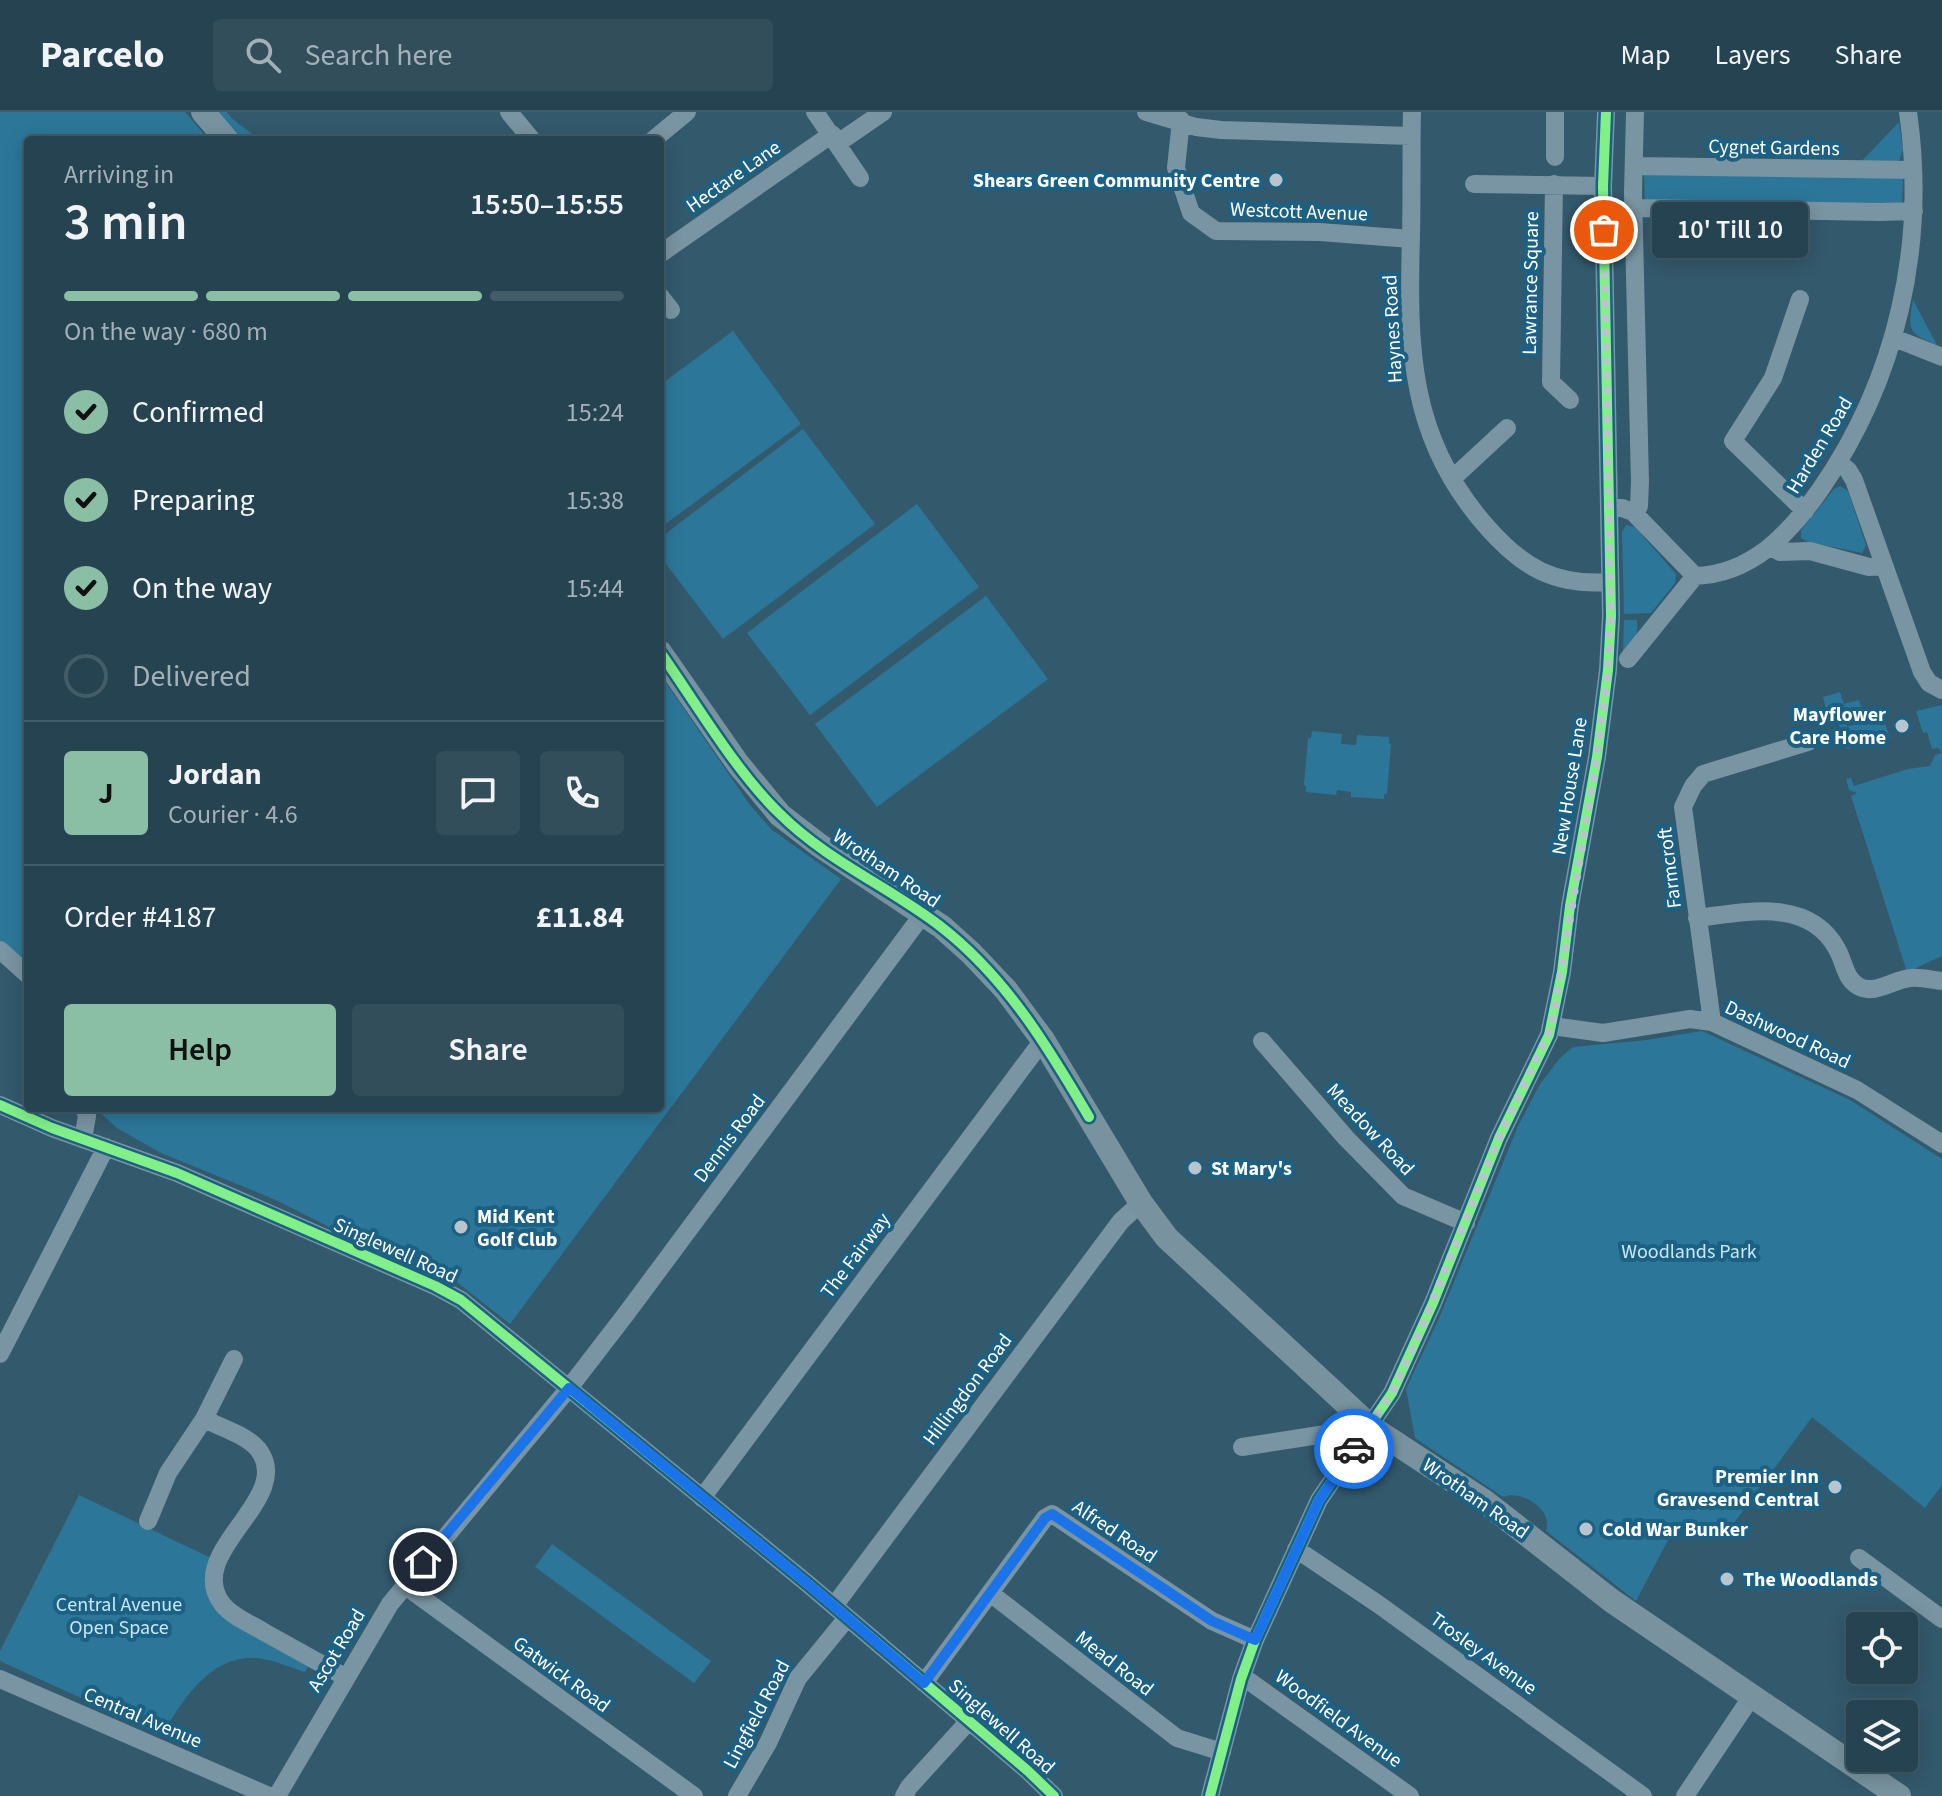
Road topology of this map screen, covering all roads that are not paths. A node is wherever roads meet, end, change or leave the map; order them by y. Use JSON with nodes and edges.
{"nodes":[{"id":1,"x":203,"y":112,"type":"edge"},
{"id":2,"x":509,"y":112,"type":"edge"},
{"id":3,"x":687,"y":112,"type":"edge"},
{"id":4,"x":815,"y":112,"type":"edge"},
{"id":5,"x":883,"y":112,"type":"edge"},
{"id":6,"x":1146,"y":112,"type":"edge"},
{"id":7,"x":1412,"y":112,"type":"edge"},
{"id":8,"x":1555,"y":112,"type":"edge"},
{"id":9,"x":1606,"y":112,"type":"edge"},
{"id":10,"x":1635,"y":112,"type":"edge"},
{"id":11,"x":1908,"y":112,"type":"edge"},
{"id":12,"x":1181,"y":120,"type":"junction"},
{"id":13,"x":224,"y":136,"type":"edge"},
{"id":14,"x":529,"y":136,"type":"edge"},
{"id":15,"x":658,"y":136,"type":"edge"},
{"id":16,"x":1411,"y":136,"type":"junction"},
{"id":17,"x":835,"y":139,"type":"junction"},
{"id":18,"x":1555,"y":157,"type":"dead end"},
{"id":19,"x":1634,"y":166,"type":"junction"},
{"id":20,"x":1913,"y":170,"type":"junction"},
{"id":21,"x":860,"y":178,"type":"dead end"},
{"id":22,"x":1474,"y":184,"type":"dead end"},
{"id":23,"x":1554,"y":184,"type":"junction"},
{"id":24,"x":1603,"y":186,"type":"junction"},
{"id":25,"x":1634,"y":208,"type":"junction"},
{"id":26,"x":1914,"y":211,"type":"junction"},
{"id":27,"x":1411,"y":239,"type":"junction"},
{"id":28,"x":664,"y":251,"type":"edge"},
{"id":29,"x":1800,"y":299,"type":"dead end"},
{"id":30,"x":1894,"y":338,"type":"junction"},
{"id":31,"x":1942,"y":357,"type":"edge"},
{"id":32,"x":1551,"y":382,"type":"junction"},
{"id":33,"x":1538,"y":397,"type":"dead end"},
{"id":34,"x":1570,"y":400,"type":"dead end"},
{"id":35,"x":1507,"y":428,"type":"dead end"},
{"id":36,"x":1839,"y":463,"type":"junction"},
{"id":37,"x":1452,"y":479,"type":"junction"},
{"id":38,"x":1609,"y":508,"type":"junction"},
{"id":39,"x":1805,"y":511,"type":"junction"},
{"id":40,"x":1635,"y":513,"type":"junction"},
{"id":41,"x":1772,"y":547,"type":"junction"},
{"id":42,"x":1884,"y":566,"type":"junction"},
{"id":43,"x":1695,"y":576,"type":"junction"},
{"id":44,"x":1610,"y":582,"type":"junction"},
{"id":45,"x":664,"y":658,"type":"edge"},
{"id":46,"x":1628,"y":659,"type":"dead end"},
{"id":47,"x":1942,"y":690,"type":"edge"},
{"id":48,"x":1808,"y":742,"type":"dead end"},
{"id":49,"x":923,"y":914,"type":"junction"},
{"id":50,"x":1697,"y":918,"type":"junction"},
{"id":51,"x":0,"y":950,"type":"edge"},
{"id":52,"x":24,"y":971,"type":"edge"},
{"id":53,"x":1942,"y":981,"type":"edge"},
{"id":54,"x":1712,"y":1022,"type":"junction"},
{"id":55,"x":1552,"y":1026,"type":"junction"},
{"id":56,"x":1043,"y":1040,"type":"junction"},
{"id":57,"x":1262,"y":1041,"type":"dead end"},
{"id":58,"x":0,"y":1105,"type":"edge"},
{"id":59,"x":86,"y":1112,"type":"edge"},
{"id":60,"x":83,"y":1139,"type":"junction"},
{"id":61,"x":1942,"y":1144,"type":"edge"},
{"id":62,"x":106,"y":1147,"type":"junction"},
{"id":63,"x":1141,"y":1203,"type":"junction"},
{"id":64,"x":1466,"y":1223,"type":"junction"},
{"id":65,"x":0,"y":1354,"type":"edge"},
{"id":66,"x":234,"y":1359,"type":"dead end"},
{"id":67,"x":569,"y":1388,"type":"junction"},
{"id":68,"x":204,"y":1419,"type":"junction"},
{"id":69,"x":1371,"y":1427,"type":"junction"},
{"id":70,"x":1242,"y":1447,"type":"dead end"},
{"id":71,"x":702,"y":1498,"type":"junction"},
{"id":72,"x":148,"y":1521,"type":"dead end"},
{"id":73,"x":1296,"y":1549,"type":"junction"},
{"id":74,"x":1859,"y":1558,"type":"dead end"},
{"id":75,"x":404,"y":1585,"type":"junction"},
{"id":76,"x":990,"y":1593,"type":"junction"},
{"id":77,"x":1939,"y":1611,"type":"edge"},
{"id":78,"x":840,"y":1612,"type":"junction"},
{"id":79,"x":1255,"y":1640,"type":"junction"},
{"id":80,"x":345,"y":1677,"type":"junction"},
{"id":81,"x":0,"y":1679,"type":"edge"},
{"id":82,"x":1241,"y":1679,"type":"junction"},
{"id":83,"x":924,"y":1683,"type":"junction"},
{"id":84,"x":1752,"y":1696,"type":"junction"},
{"id":85,"x":968,"y":1722,"type":"junction"},
{"id":86,"x":1222,"y":1752,"type":"junction"},
{"id":87,"x":269,"y":1796,"type":"edge"},
{"id":88,"x":277,"y":1796,"type":"edge"},
{"id":89,"x":694,"y":1796,"type":"edge"},
{"id":90,"x":737,"y":1796,"type":"edge"},
{"id":91,"x":904,"y":1796,"type":"edge"},
{"id":92,"x":1054,"y":1796,"type":"edge"},
{"id":93,"x":1210,"y":1796,"type":"edge"},
{"id":94,"x":1410,"y":1796,"type":"edge"},
{"id":95,"x":1643,"y":1796,"type":"edge"},
{"id":96,"x":1685,"y":1796,"type":"edge"},
{"id":97,"x":1899,"y":1796,"type":"edge"}],
"edges":[{"from":1,"to":13,"type":"main road"},
{"from":2,"to":14,"type":"street"},
{"from":3,"to":15,"type":"street"},
{"from":4,"to":17,"type":"street"},
{"from":5,"to":17,"type":"street","name":"Hectare Lane"},
{"from":6,"to":12,"type":"street"},
{"from":7,"to":16,"type":"street","name":"Haynes Road"},
{"from":8,"to":18,"type":"street"},
{"from":9,"to":24,"type":"street","name":"New House Lane"},
{"from":10,"to":19,"type":"street"},
{"from":11,"to":20,"type":"street","name":"Harden Road"},
{"from":12,"to":16,"type":"street"},
{"from":12,"to":27,"type":"street","name":"Westcott Avenue"},
{"from":16,"to":27,"type":"street","name":"Haynes Road"},
{"from":17,"to":21,"type":"street"},
{"from":17,"to":28,"type":"street","name":"Hectare Lane"},
{"from":19,"to":20,"type":"street","name":"Cygnet Gardens"},
{"from":19,"to":25,"type":"street"},
{"from":20,"to":26,"type":"street","name":"Harden Road"},
{"from":22,"to":23,"type":"street","name":"Lawrance Square"},
{"from":23,"to":24,"type":"street","name":"Lawrance Square"},
{"from":23,"to":32,"type":"street","name":"Lawrance Square"},
{"from":24,"to":38,"type":"street","name":"New House Lane"},
{"from":25,"to":26,"type":"street"},
{"from":25,"to":40,"type":"street"},
{"from":26,"to":30,"type":"street","name":"Harden Road"},
{"from":27,"to":37,"type":"street","name":"Haynes Road"},
{"from":29,"to":39,"type":"street"},
{"from":30,"to":31,"type":"street"},
{"from":30,"to":36,"type":"street","name":"Harden Road"},
{"from":32,"to":33,"type":"street","name":"Lawrance Square"},
{"from":32,"to":34,"type":"street","name":"Lawrance Square"},
{"from":35,"to":37,"type":"street"},
{"from":36,"to":39,"type":"street","name":"Harden Road"},
{"from":36,"to":42,"type":"street"},
{"from":37,"to":44,"type":"street","name":"Haynes Road"},
{"from":38,"to":40,"type":"street"},
{"from":38,"to":44,"type":"street","name":"New House Lane"},
{"from":39,"to":41,"type":"street","name":"Harden Road"},
{"from":40,"to":43,"type":"street"},
{"from":41,"to":42,"type":"street"},
{"from":41,"to":43,"type":"street","name":"Harden Road"},
{"from":42,"to":47,"type":"street"},
{"from":43,"to":46,"type":"street"},
{"from":44,"to":55,"type":"street","name":"New House Lane"},
{"from":45,"to":49,"type":"main road","name":"Wrotham Road"},
{"from":48,"to":50,"type":"street","name":"Farmcroft"},
{"from":49,"to":56,"type":"main road","name":"Wrotham Road"},
{"from":49,"to":67,"type":"street","name":"Dennis Road"},
{"from":50,"to":53,"type":"street"},
{"from":50,"to":54,"type":"street","name":"Farmcroft"},
{"from":51,"to":52,"type":"street"},
{"from":54,"to":55,"type":"street","name":"Dashwood Road"},
{"from":54,"to":61,"type":"street","name":"Dashwood Road"},
{"from":55,"to":64,"type":"street","name":"New House Lane"},
{"from":56,"to":63,"type":"main road","name":"Wrotham Road"},
{"from":56,"to":71,"type":"street","name":"The Fairway"},
{"from":57,"to":64,"type":"street","name":"Meadow Road"},
{"from":58,"to":60,"type":"street","name":"Singlewell Road"},
{"from":59,"to":60,"type":"street"},
{"from":60,"to":62,"type":"street","name":"Singlewell Road"},
{"from":62,"to":65,"type":"street"},
{"from":62,"to":67,"type":"street","name":"Singlewell Road"},
{"from":63,"to":69,"type":"main road","name":"Wrotham Road"},
{"from":63,"to":78,"type":"street","name":"Hillingdon Road"},
{"from":64,"to":69,"type":"street","name":"New House Lane"},
{"from":66,"to":68,"type":"street"},
{"from":67,"to":71,"type":"street","name":"Singlewell Road"},
{"from":67,"to":75,"type":"street","name":"Ascot Road"},
{"from":68,"to":72,"type":"street"},
{"from":68,"to":80,"type":"street"},
{"from":69,"to":70,"type":"street"},
{"from":69,"to":73,"type":"street","name":"New House Lane"},
{"from":69,"to":84,"type":"main road","name":"Wrotham Road"},
{"from":71,"to":78,"type":"street","name":"Singlewell Road"},
{"from":73,"to":79,"type":"street","name":"New House Lane"},
{"from":73,"to":95,"type":"street","name":"Trosley Avenue"},
{"from":74,"to":77,"type":"street"},
{"from":75,"to":80,"type":"street","name":"Ascot Road"},
{"from":75,"to":89,"type":"street","name":"Gatwick Road"},
{"from":76,"to":79,"type":"street","name":"Alfred Road"},
{"from":76,"to":83,"type":"street","name":"Alfred Road"},
{"from":76,"to":86,"type":"street","name":"Mead Road"},
{"from":78,"to":83,"type":"street","name":"Singlewell Road"},
{"from":78,"to":90,"type":"street","name":"Lingfield Road"},
{"from":79,"to":82,"type":"street","name":"New House Lane"},
{"from":80,"to":88,"type":"street","name":"Ascot Road"},
{"from":81,"to":87,"type":"street","name":"Central Avenue"},
{"from":82,"to":86,"type":"street","name":"New House Lane"},
{"from":82,"to":94,"type":"street","name":"Woodfield Avenue"},
{"from":83,"to":85,"type":"street","name":"Singlewell Road"},
{"from":84,"to":96,"type":"street"},
{"from":84,"to":97,"type":"main road","name":"Wrotham Road"},
{"from":85,"to":91,"type":"street"},
{"from":85,"to":92,"type":"street","name":"Singlewell Road"},
{"from":86,"to":93,"type":"street","name":"New House Lane"}]}
